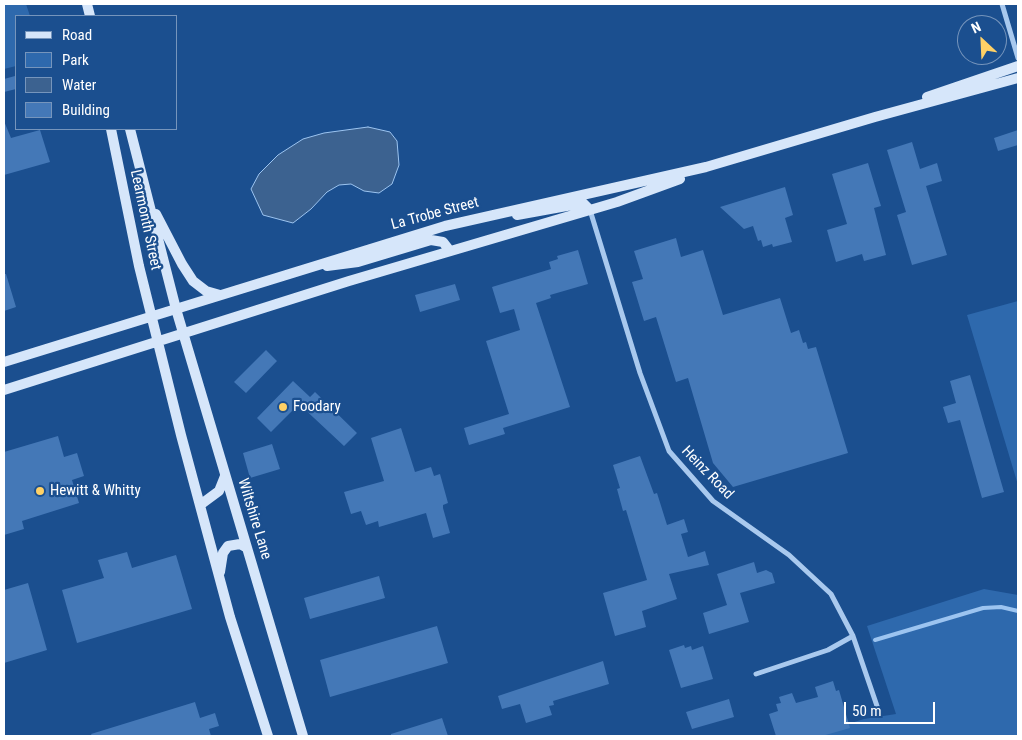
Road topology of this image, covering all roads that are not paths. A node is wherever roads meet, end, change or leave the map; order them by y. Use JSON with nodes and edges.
{"nodes":[{"id":1,"x":1002,"y":4,"type":"edge"},
{"id":2,"x":1018,"y":58,"type":"edge"},
{"id":3,"x":1018,"y":66,"type":"edge"},
{"id":4,"x":1018,"y":78,"type":"edge"},
{"id":5,"x":875,"y":117,"type":"junction"},
{"id":6,"x":111,"y":130,"type":"edge"},
{"id":7,"x":130,"y":130,"type":"edge"},
{"id":8,"x":706,"y":168,"type":"junction"},
{"id":9,"x":148,"y":198,"type":"junction"},
{"id":10,"x":590,"y":210,"type":"junction"},
{"id":11,"x":493,"y":214,"type":"junction"},
{"id":12,"x":450,"y":251,"type":"junction"},
{"id":13,"x":368,"y":260,"type":"junction"},
{"id":14,"x":309,"y":268,"type":"junction"},
{"id":15,"x":375,"y":273,"type":"junction"},
{"id":16,"x":221,"y":295,"type":"junction"},
{"id":17,"x":176,"y":309,"type":"junction"},
{"id":18,"x":151,"y":317,"type":"junction"},
{"id":19,"x":183,"y":332,"type":"junction"},
{"id":20,"x":158,"y":341,"type":"junction"},
{"id":21,"x":4,"y":362,"type":"edge"},
{"id":22,"x":4,"y":390,"type":"edge"},
{"id":23,"x":225,"y":476,"type":"junction"},
{"id":24,"x":200,"y":505,"type":"junction"},
{"id":25,"x":247,"y":548,"type":"junction"},
{"id":26,"x":220,"y":578,"type":"junction"},
{"id":27,"x":853,"y":636,"type":"junction"},
{"id":28,"x":756,"y":674,"type":"dead end"},
{"id":29,"x":877,"y":706,"type":"dead end"},
{"id":30,"x":268,"y":736,"type":"edge"},
{"id":31,"x":303,"y":736,"type":"edge"}],
"edges":[{"from":1,"to":2,"type":"street"},
{"from":3,"to":5,"type":"main road","name":"La Trobe Street"},
{"from":4,"to":5,"type":"main road","name":"La Trobe Street"},
{"from":5,"to":8,"type":"main road","name":"La Trobe Street"},
{"from":6,"to":18,"type":"main road","name":"Learmonth Street"},
{"from":7,"to":9,"type":"main road","name":"Learmonth Street"},
{"from":8,"to":10,"type":"main road","name":"La Trobe Street"},
{"from":8,"to":11,"type":"main road","name":"La Trobe Street"},
{"from":9,"to":16,"type":"main road"},
{"from":9,"to":17,"type":"main road","name":"Learmonth Street"},
{"from":10,"to":11,"type":"main road"},
{"from":10,"to":12,"type":"main road","name":"La Trobe Street"},
{"from":10,"to":27,"type":"street","name":"Heinz Road"},
{"from":11,"to":14,"type":"main road","name":"La Trobe Street"},
{"from":12,"to":13,"type":"main road"},
{"from":12,"to":15,"type":"main road","name":"La Trobe Street"},
{"from":13,"to":14,"type":"main road"},
{"from":13,"to":15,"type":"main road"},
{"from":14,"to":16,"type":"main road","name":"La Trobe Street"},
{"from":15,"to":19,"type":"main road","name":"La Trobe Street"},
{"from":16,"to":17,"type":"main road","name":"La Trobe Street"},
{"from":17,"to":18,"type":"main road","name":"La Trobe Street"},
{"from":17,"to":19,"type":"main road","name":"Wiltshire Lane"},
{"from":18,"to":20,"type":"main road"},
{"from":18,"to":21,"type":"main road","name":"La Trobe Street"},
{"from":19,"to":20,"type":"main road","name":"La Trobe Street"},
{"from":19,"to":23,"type":"main road","name":"Wiltshire Lane"},
{"from":20,"to":22,"type":"main road","name":"La Trobe Street"},
{"from":20,"to":24,"type":"main road"},
{"from":23,"to":24,"type":"main road"},
{"from":23,"to":25,"type":"main road","name":"Wiltshire Lane"},
{"from":24,"to":26,"type":"main road"},
{"from":25,"to":26,"type":"main road"},
{"from":25,"to":31,"type":"main road","name":"Wiltshire Lane"},
{"from":26,"to":30,"type":"main road"},
{"from":27,"to":28,"type":"street"},
{"from":27,"to":29,"type":"street","name":"Heinz Road"}]}
